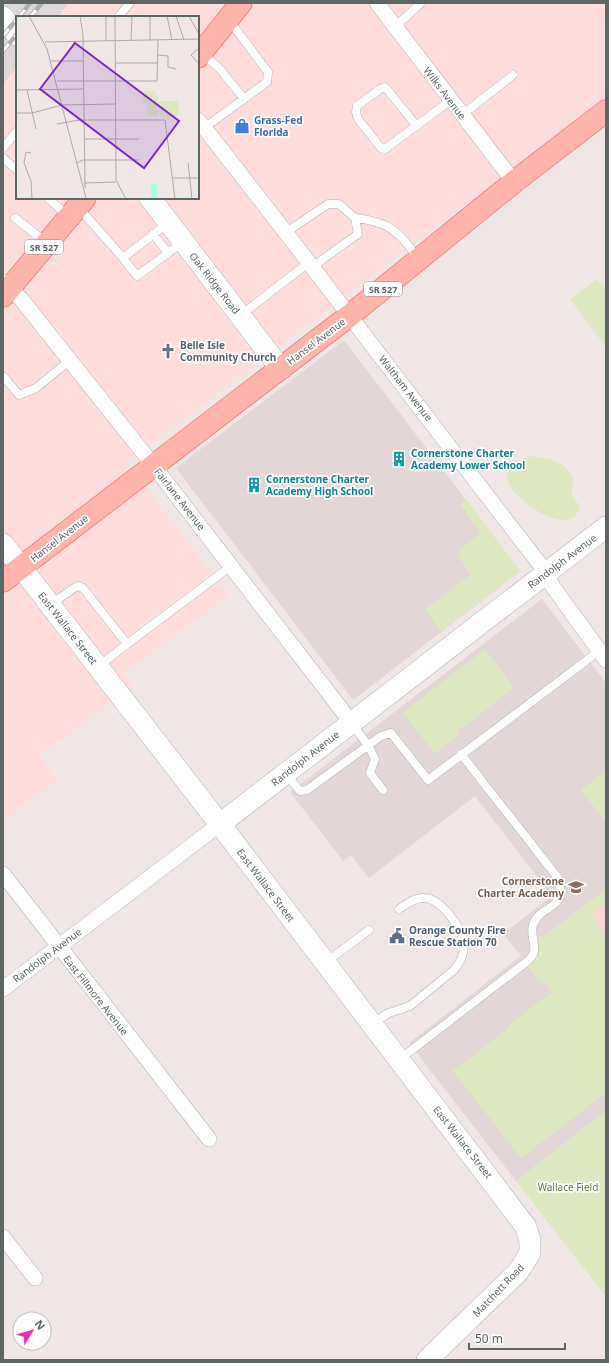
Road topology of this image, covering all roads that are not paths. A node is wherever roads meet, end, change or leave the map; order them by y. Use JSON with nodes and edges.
{"nodes":[{"id":1,"x":130,"y":3,"type":"edge"},
{"id":2,"x":377,"y":3,"type":"edge"},
{"id":3,"x":421,"y":3,"type":"edge"},
{"id":4,"x":235,"y":11,"type":"edge"},
{"id":5,"x":119,"y":16,"type":"edge"},
{"id":6,"x":3,"y":17,"type":"edge"},
{"id":7,"x":395,"y":27,"type":"junction"},
{"id":8,"x":16,"y":34,"type":"edge"},
{"id":9,"x":200,"y":55,"type":"edge"},
{"id":10,"x":513,"y":75,"type":"dead end"},
{"id":11,"x":244,"y":99,"type":"junction"},
{"id":12,"x":451,"y":100,"type":"junction"},
{"id":13,"x":606,"y":111,"type":"edge"},
{"id":14,"x":462,"y":115,"type":"junction"},
{"id":15,"x":201,"y":124,"type":"edge"},
{"id":16,"x":416,"y":125,"type":"junction"},
{"id":17,"x":16,"y":132,"type":"edge"},
{"id":18,"x":3,"y":148,"type":"edge"},
{"id":19,"x":3,"y":158,"type":"edge"},
{"id":20,"x":16,"y":169,"type":"edge"},
{"id":21,"x":514,"y":182,"type":"junction"},
{"id":22,"x":51,"y":199,"type":"edge"},
{"id":23,"x":150,"y":199,"type":"edge"},
{"id":24,"x":78,"y":207,"type":"edge"},
{"id":25,"x":15,"y":218,"type":"dead end"},
{"id":26,"x":355,"y":218,"type":"junction"},
{"id":27,"x":161,"y":228,"type":"junction"},
{"id":28,"x":285,"y":233,"type":"junction"},
{"id":29,"x":47,"y":243,"type":"junction"},
{"id":30,"x":176,"y":247,"type":"junction"},
{"id":31,"x":123,"y":258,"type":"junction"},
{"id":32,"x":420,"y":259,"type":"junction"},
{"id":33,"x":310,"y":265,"type":"junction"},
{"id":34,"x":5,"y":288,"type":"edge"},
{"id":35,"x":240,"y":315,"type":"junction"},
{"id":36,"x":349,"y":316,"type":"junction"},
{"id":37,"x":70,"y":360,"type":"junction"},
{"id":38,"x":280,"y":369,"type":"junction"},
{"id":39,"x":3,"y":376,"type":"edge"},
{"id":40,"x":154,"y":465,"type":"junction"},
{"id":41,"x":606,"y":528,"type":"edge"},
{"id":42,"x":3,"y":544,"type":"edge"},
{"id":43,"x":231,"y":566,"type":"junction"},
{"id":44,"x":21,"y":567,"type":"junction"},
{"id":45,"x":546,"y":572,"type":"junction"},
{"id":46,"x":3,"y":580,"type":"edge"},
{"id":47,"x":51,"y":605,"type":"junction"},
{"id":48,"x":126,"y":644,"type":"junction"},
{"id":49,"x":603,"y":656,"type":"edge"},
{"id":50,"x":98,"y":667,"type":"junction"},
{"id":51,"x":351,"y":722,"type":"junction"},
{"id":52,"x":368,"y":745,"type":"junction"},
{"id":53,"x":462,"y":754,"type":"junction"},
{"id":54,"x":286,"y":773,"type":"junction"},
{"id":55,"x":383,"y":790,"type":"dead end"},
{"id":56,"x":220,"y":824,"type":"junction"},
{"id":57,"x":3,"y":874,"type":"edge"},
{"id":58,"x":400,"y":909,"type":"dead end"},
{"id":59,"x":369,"y":930,"type":"dead end"},
{"id":60,"x":58,"y":947,"type":"junction"},
{"id":61,"x":325,"y":963,"type":"junction"},
{"id":62,"x":3,"y":989,"type":"edge"},
{"id":63,"x":372,"y":1024,"type":"junction"},
{"id":64,"x":399,"y":1060,"type":"junction"},
{"id":65,"x":209,"y":1139,"type":"dead end"},
{"id":66,"x":526,"y":1227,"type":"joint"},
{"id":67,"x":3,"y":1237,"type":"edge"},
{"id":68,"x":35,"y":1278,"type":"dead end"},
{"id":69,"x":427,"y":1360,"type":"edge"}],
"edges":[{"from":1,"to":5,"type":"lane"},
{"from":2,"to":7,"type":"street","name":"Wilks Avenue"},
{"from":3,"to":7,"type":"lane"},
{"from":4,"to":9,"type":"main road"},
{"from":4,"to":11,"type":"lane"},
{"from":6,"to":8,"type":"street"},
{"from":7,"to":12,"type":"street","name":"Wilks Avenue"},
{"from":9,"to":11,"type":"lane"},
{"from":10,"to":14,"type":"lane"},
{"from":11,"to":15,"type":"lane"},
{"from":12,"to":14,"type":"street","name":"Wilks Avenue"},
{"from":12,"to":16,"type":"lane"},
{"from":13,"to":21,"type":"main road","name":"Hansel Avenue","number":"SR 527"},
{"from":14,"to":21,"type":"street","name":"Wilks Avenue"},
{"from":15,"to":28,"type":"street","name":"Waltham Avenue"},
{"from":16,"to":16,"type":"lane"},
{"from":17,"to":18,"type":"lane"},
{"from":19,"to":20,"type":"lane"},
{"from":21,"to":32,"type":"main road","name":"Hansel Avenue","number":"SR 527"},
{"from":22,"to":24,"type":"lane"},
{"from":23,"to":27,"type":"street","name":"Oak Ridge Road"},
{"from":24,"to":29,"type":"main road","number":"SR 527"},
{"from":24,"to":31,"type":"lane"},
{"from":25,"to":29,"type":"lane"},
{"from":26,"to":28,"type":"lane"},
{"from":26,"to":32,"type":"lane"},
{"from":26,"to":33,"type":"lane"},
{"from":27,"to":30,"type":"street","name":"Oak Ridge Road"},
{"from":27,"to":31,"type":"lane"},
{"from":28,"to":33,"type":"street","name":"Waltham Avenue"},
{"from":29,"to":34,"type":"main road","number":"SR 527"},
{"from":30,"to":31,"type":"lane"},
{"from":30,"to":35,"type":"street","name":"Oak Ridge Road"},
{"from":32,"to":36,"type":"main road","name":"Hansel Avenue","number":"SR 527"},
{"from":33,"to":35,"type":"lane"},
{"from":33,"to":36,"type":"street","name":"Waltham Avenue"},
{"from":34,"to":37,"type":"street","name":"Fairlane Avenue"},
{"from":35,"to":38,"type":"street","name":"Oak Ridge Road"},
{"from":36,"to":38,"type":"main road","name":"Hansel Avenue","number":"SR 527"},
{"from":36,"to":45,"type":"street","name":"Waltham Avenue"},
{"from":37,"to":39,"type":"lane"},
{"from":37,"to":40,"type":"street","name":"Fairlane Avenue"},
{"from":38,"to":40,"type":"main road","name":"Hansel Avenue","number":"SR 527"},
{"from":40,"to":43,"type":"street","name":"Fairlane Avenue"},
{"from":40,"to":44,"type":"main road","name":"Hansel Avenue","number":"SR 527"},
{"from":41,"to":45,"type":"street","name":"Randolph Avenue"},
{"from":42,"to":44,"type":"street","name":"East Wallace Street"},
{"from":43,"to":48,"type":"lane"},
{"from":43,"to":51,"type":"street","name":"Fairlane Avenue"},
{"from":44,"to":46,"type":"main road","name":"Hansel Avenue","number":"SR 527"},
{"from":44,"to":47,"type":"street","name":"East Wallace Street"},
{"from":45,"to":49,"type":"street","name":"Waltham Avenue"},
{"from":45,"to":51,"type":"street","name":"Randolph Avenue"},
{"from":47,"to":48,"type":"lane"},
{"from":47,"to":50,"type":"street","name":"East Wallace Street"},
{"from":48,"to":50,"type":"lane"},
{"from":49,"to":53,"type":"lane"},
{"from":50,"to":56,"type":"street","name":"East Wallace Street"},
{"from":51,"to":52,"type":"lane"},
{"from":51,"to":54,"type":"street","name":"Randolph Avenue"},
{"from":52,"to":53,"type":"lane"},
{"from":52,"to":54,"type":"lane"},
{"from":52,"to":55,"type":"lane"},
{"from":53,"to":64,"type":"lane"},
{"from":54,"to":56,"type":"street","name":"Randolph Avenue"},
{"from":56,"to":60,"type":"street","name":"Randolph Avenue"},
{"from":56,"to":61,"type":"street","name":"East Wallace Street"},
{"from":57,"to":60,"type":"street","name":"East Fillmore Avenue"},
{"from":58,"to":63,"type":"lane"},
{"from":59,"to":61,"type":"lane"},
{"from":60,"to":62,"type":"street","name":"Randolph Avenue"},
{"from":60,"to":65,"type":"street","name":"East Fillmore Avenue"},
{"from":61,"to":63,"type":"street","name":"East Wallace Street"},
{"from":63,"to":64,"type":"street","name":"East Wallace Street"},
{"from":64,"to":66,"type":"street","name":"East Wallace Street"},
{"from":66,"to":69,"type":"street","name":"Matchett Road"},
{"from":67,"to":68,"type":"street"}]}
